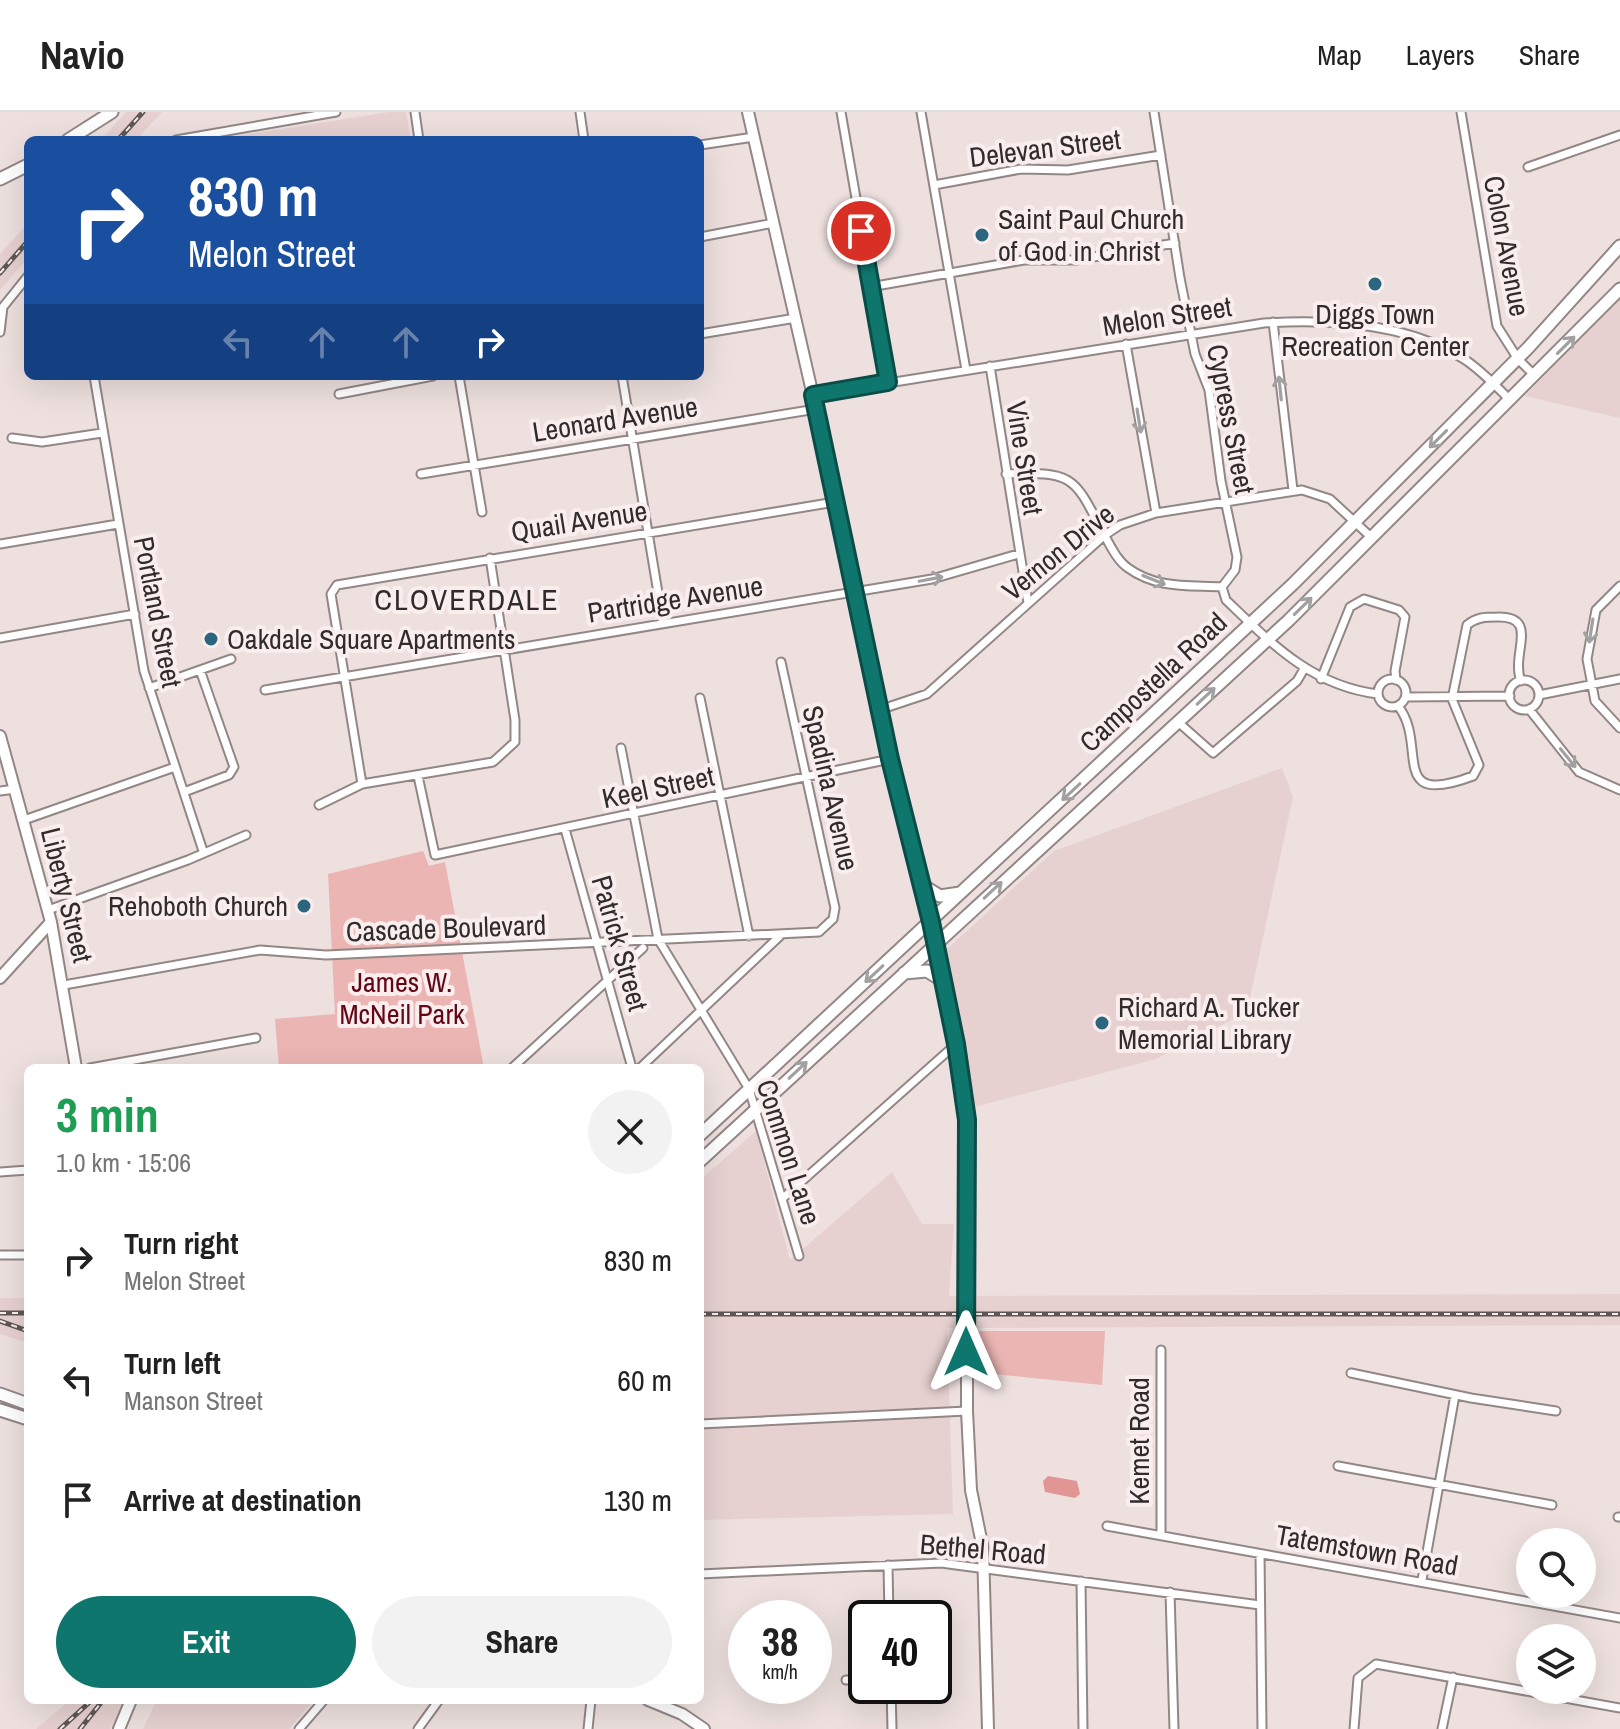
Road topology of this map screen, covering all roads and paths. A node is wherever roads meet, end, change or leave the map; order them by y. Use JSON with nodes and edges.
{"nodes":[{"id":1,"x":112,"y":112,"type":"edge"},
{"id":2,"x":336,"y":112,"type":"edge"},
{"id":3,"x":415,"y":112,"type":"edge"},
{"id":4,"x":580,"y":112,"type":"edge"},
{"id":5,"x":748,"y":112,"type":"edge"},
{"id":6,"x":841,"y":112,"type":"edge"},
{"id":7,"x":921,"y":112,"type":"edge"},
{"id":8,"x":1154,"y":112,"type":"edge"},
{"id":9,"x":1461,"y":112,"type":"edge"},
{"id":10,"x":1620,"y":135,"type":"edge"},
{"id":11,"x":74,"y":136,"type":"edge"},
{"id":12,"x":199,"y":136,"type":"edge"},
{"id":13,"x":418,"y":136,"type":"edge"},
{"id":14,"x":583,"y":136,"type":"edge"},
{"id":15,"x":754,"y":137,"type":"junction"},
{"id":16,"x":704,"y":144,"type":"edge"},
{"id":17,"x":1161,"y":155,"type":"junction"},
{"id":18,"x":24,"y":167,"type":"edge"},
{"id":19,"x":1528,"y":167,"type":"dead end"},
{"id":20,"x":0,"y":179,"type":"edge"},
{"id":21,"x":934,"y":185,"type":"junction"},
{"id":22,"x":774,"y":223,"type":"junction"},
{"id":23,"x":704,"y":236,"type":"edge"},
{"id":24,"x":1175,"y":243,"type":"junction"},
{"id":25,"x":1620,"y":246,"type":"edge"},
{"id":26,"x":949,"y":273,"type":"junction"},
{"id":27,"x":24,"y":281,"type":"edge"},
{"id":28,"x":870,"y":287,"type":"junction"},
{"id":29,"x":1620,"y":289,"type":"edge"},
{"id":30,"x":796,"y":318,"type":"junction"},
{"id":31,"x":1273,"y":322,"type":"junction"},
{"id":32,"x":0,"y":332,"type":"edge"},
{"id":33,"x":704,"y":333,"type":"edge"},
{"id":34,"x":1191,"y":334,"type":"junction"},
{"id":35,"x":1126,"y":344,"type":"junction"},
{"id":36,"x":1518,"y":359,"type":"junction"},
{"id":37,"x":990,"y":366,"type":"junction"},
{"id":38,"x":966,"y":370,"type":"junction"},
{"id":39,"x":1535,"y":376,"type":"junction"},
{"id":40,"x":95,"y":380,"type":"edge"},
{"id":41,"x":412,"y":380,"type":"edge"},
{"id":42,"x":460,"y":380,"type":"edge"},
{"id":43,"x":623,"y":380,"type":"edge"},
{"id":44,"x":888,"y":382,"type":"junction"},
{"id":45,"x":1493,"y":384,"type":"junction"},
{"id":46,"x":339,"y":394,"type":"dead end"},
{"id":47,"x":813,"y":395,"type":"junction"},
{"id":48,"x":1510,"y":400,"type":"junction"},
{"id":49,"x":816,"y":409,"type":"junction"},
{"id":50,"x":102,"y":433,"type":"junction"},
{"id":51,"x":12,"y":438,"type":"dead end"},
{"id":52,"x":632,"y":439,"type":"junction"},
{"id":53,"x":474,"y":465,"type":"junction"},
{"id":54,"x":421,"y":474,"type":"dead end"},
{"id":55,"x":1006,"y":474,"type":"junction"},
{"id":56,"x":1293,"y":490,"type":"junction"},
{"id":57,"x":1225,"y":501,"type":"junction"},
{"id":58,"x":835,"y":502,"type":"junction"},
{"id":59,"x":482,"y":512,"type":"dead end"},
{"id":60,"x":1156,"y":513,"type":"junction"},
{"id":61,"x":1357,"y":520,"type":"junction"},
{"id":62,"x":118,"y":524,"type":"junction"},
{"id":63,"x":648,"y":533,"type":"junction"},
{"id":64,"x":1105,"y":535,"type":"junction"},
{"id":65,"x":1372,"y":538,"type":"junction"},
{"id":66,"x":0,"y":544,"type":"edge"},
{"id":67,"x":1018,"y":554,"type":"junction"},
{"id":68,"x":490,"y":558,"type":"junction"},
{"id":69,"x":1620,"y":586,"type":"edge"},
{"id":70,"x":1222,"y":587,"type":"junction"},
{"id":71,"x":854,"y":592,"type":"junction"},
{"id":72,"x":1028,"y":603,"type":"junction"},
{"id":73,"x":135,"y":614,"type":"junction"},
{"id":74,"x":663,"y":623,"type":"junction"},
{"id":75,"x":1250,"y":624,"type":"junction"},
{"id":76,"x":0,"y":638,"type":"edge"},
{"id":77,"x":1267,"y":640,"type":"junction"},
{"id":78,"x":505,"y":649,"type":"junction"},
{"id":79,"x":231,"y":659,"type":"dead end"},
{"id":80,"x":781,"y":662,"type":"dead end"},
{"id":81,"x":1304,"y":669,"type":"junction"},
{"id":82,"x":200,"y":670,"type":"junction"},
{"id":83,"x":344,"y":677,"type":"junction"},
{"id":84,"x":1321,"y":679,"type":"junction"},
{"id":85,"x":1620,"y":679,"type":"edge"},
{"id":86,"x":1396,"y":680,"type":"junction"},
{"id":87,"x":1521,"y":681,"type":"junction"},
{"id":88,"x":1590,"y":686,"type":"junction"},
{"id":89,"x":149,"y":688,"type":"junction"},
{"id":90,"x":265,"y":690,"type":"dead end"},
{"id":91,"x":1378,"y":694,"type":"junction"},
{"id":92,"x":1539,"y":695,"type":"junction"},
{"id":93,"x":1510,"y":696,"type":"junction"},
{"id":94,"x":1406,"y":697,"type":"junction"},
{"id":95,"x":700,"y":698,"type":"dead end"},
{"id":96,"x":1452,"y":699,"type":"junction"},
{"id":97,"x":1398,"y":706,"type":"junction"},
{"id":98,"x":1529,"y":709,"type":"junction"},
{"id":99,"x":879,"y":710,"type":"junction"},
{"id":100,"x":1178,"y":722,"type":"junction"},
{"id":101,"x":1620,"y":728,"type":"edge"},
{"id":102,"x":0,"y":736,"type":"edge"},
{"id":103,"x":621,"y":748,"type":"dead end"},
{"id":104,"x":890,"y":759,"type":"junction"},
{"id":105,"x":175,"y":767,"type":"junction"},
{"id":106,"x":418,"y":776,"type":"junction"},
{"id":107,"x":804,"y":778,"type":"junction"},
{"id":108,"x":362,"y":784,"type":"junction"},
{"id":109,"x":15,"y":789,"type":"junction"},
{"id":110,"x":1620,"y":790,"type":"edge"},
{"id":111,"x":0,"y":791,"type":"edge"},
{"id":112,"x":184,"y":792,"type":"junction"},
{"id":113,"x":718,"y":796,"type":"junction"},
{"id":114,"x":319,"y":805,"type":"dead end"},
{"id":115,"x":632,"y":815,"type":"junction"},
{"id":116,"x":24,"y":820,"type":"junction"},
{"id":117,"x":565,"y":829,"type":"junction"},
{"id":118,"x":246,"y":835,"type":"dead end"},
{"id":119,"x":203,"y":851,"type":"junction"},
{"id":120,"x":922,"y":885,"type":"junction"},
{"id":121,"x":964,"y":891,"type":"junction"},
{"id":122,"x":48,"y":910,"type":"junction"},
{"id":123,"x":51,"y":922,"type":"junction"},
{"id":124,"x":931,"y":922,"type":"junction"},
{"id":125,"x":829,"y":924,"type":"joint"},
{"id":126,"x":781,"y":935,"type":"junction"},
{"id":127,"x":749,"y":936,"type":"junction"},
{"id":128,"x":658,"y":939,"type":"junction"},
{"id":129,"x":936,"y":943,"type":"junction"},
{"id":130,"x":597,"y":944,"type":"junction"},
{"id":131,"x":643,"y":948,"type":"dead end"},
{"id":132,"x":903,"y":973,"type":"junction"},
{"id":133,"x":0,"y":977,"type":"edge"},
{"id":134,"x":607,"y":978,"type":"junction"},
{"id":135,"x":943,"y":981,"type":"junction"},
{"id":136,"x":64,"y":985,"type":"junction"},
{"id":137,"x":701,"y":1011,"type":"junction"},
{"id":138,"x":256,"y":1038,"type":"dead end"},
{"id":139,"x":956,"y":1044,"type":"junction"},
{"id":140,"x":75,"y":1064,"type":"edge"},
{"id":141,"x":112,"y":1064,"type":"edge"},
{"id":142,"x":516,"y":1064,"type":"edge"},
{"id":143,"x":631,"y":1064,"type":"edge"},
{"id":144,"x":644,"y":1064,"type":"edge"},
{"id":145,"x":749,"y":1089,"type":"junction"},
{"id":146,"x":757,"y":1108,"type":"junction"},
{"id":147,"x":704,"y":1131,"type":"edge"},
{"id":148,"x":704,"y":1157,"type":"edge"},
{"id":149,"x":24,"y":1170,"type":"edge"},
{"id":150,"x":0,"y":1172,"type":"edge"},
{"id":151,"x":783,"y":1198,"type":"junction"},
{"id":152,"x":0,"y":1255,"type":"edge"},
{"id":153,"x":24,"y":1255,"type":"edge"},
{"id":154,"x":799,"y":1256,"type":"dead end"},
{"id":155,"x":1161,"y":1350,"type":"dead end"},
{"id":156,"x":1351,"y":1373,"type":"dead end"},
{"id":157,"x":0,"y":1394,"type":"edge"},
{"id":158,"x":1455,"y":1395,"type":"junction"},
{"id":159,"x":24,"y":1403,"type":"edge"},
{"id":160,"x":0,"y":1410,"type":"edge"},
{"id":161,"x":967,"y":1411,"type":"junction"},
{"id":162,"x":1556,"y":1411,"type":"dead end"},
{"id":163,"x":24,"y":1418,"type":"edge"},
{"id":164,"x":704,"y":1424,"type":"edge"},
{"id":165,"x":1338,"y":1466,"type":"dead end"},
{"id":166,"x":1439,"y":1485,"type":"junction"},
{"id":167,"x":1552,"y":1505,"type":"dead end"},
{"id":168,"x":1107,"y":1526,"type":"dead end"},
{"id":169,"x":1161,"y":1533,"type":"junction"},
{"id":170,"x":1260,"y":1554,"type":"junction"},
{"id":171,"x":888,"y":1565,"type":"junction"},
{"id":172,"x":984,"y":1568,"type":"junction"},
{"id":173,"x":704,"y":1574,"type":"edge"},
{"id":174,"x":1422,"y":1580,"type":"junction"},
{"id":175,"x":1081,"y":1581,"type":"junction"},
{"id":176,"x":1170,"y":1592,"type":"junction"},
{"id":177,"x":889,"y":1600,"type":"edge"},
{"id":178,"x":1260,"y":1605,"type":"junction"},
{"id":179,"x":1620,"y":1618,"type":"edge"},
{"id":180,"x":1453,"y":1677,"type":"junction"},
{"id":181,"x":129,"y":1704,"type":"edge"},
{"id":182,"x":321,"y":1704,"type":"edge"},
{"id":183,"x":436,"y":1704,"type":"edge"},
{"id":184,"x":591,"y":1704,"type":"edge"},
{"id":185,"x":891,"y":1704,"type":"edge"},
{"id":186,"x":677,"y":1705,"type":"edge"},
{"id":187,"x":1620,"y":1708,"type":"edge"},
{"id":188,"x":119,"y":1729,"type":"edge"},
{"id":189,"x":299,"y":1729,"type":"edge"},
{"id":190,"x":418,"y":1729,"type":"edge"},
{"id":191,"x":588,"y":1729,"type":"edge"},
{"id":192,"x":704,"y":1729,"type":"edge"},
{"id":193,"x":892,"y":1729,"type":"edge"},
{"id":194,"x":988,"y":1729,"type":"edge"},
{"id":195,"x":1083,"y":1729,"type":"edge"},
{"id":196,"x":1174,"y":1729,"type":"edge"},
{"id":197,"x":1262,"y":1729,"type":"edge"},
{"id":198,"x":1354,"y":1729,"type":"edge"},
{"id":199,"x":1442,"y":1729,"type":"edge"}],
"edges":[{"from":1,"to":11,"type":"main road"},
{"from":2,"to":12,"type":"street"},
{"from":3,"to":13,"type":"street"},
{"from":4,"to":14,"type":"street"},
{"from":5,"to":15,"type":"street"},
{"from":6,"to":28,"type":"street"},
{"from":7,"to":21,"type":"street"},
{"from":8,"to":17,"type":"street","name":"Cypress Street"},
{"from":9,"to":36,"type":"street","name":"Colon Avenue"},
{"from":10,"to":19,"type":"street"},
{"from":15,"to":16,"type":"street"},
{"from":15,"to":22,"type":"street"},
{"from":17,"to":21,"type":"street","name":"Delevan Street"},
{"from":17,"to":24,"type":"street","name":"Cypress Street"},
{"from":18,"to":20,"type":"main road"},
{"from":21,"to":26,"type":"street"},
{"from":22,"to":23,"type":"street"},
{"from":22,"to":30,"type":"street"},
{"from":24,"to":26,"type":"street"},
{"from":24,"to":34,"type":"street","name":"Cypress Street"},
{"from":25,"to":36,"type":"main road","name":"Campostella Road"},
{"from":26,"to":28,"type":"street"},
{"from":26,"to":38,"type":"street"},
{"from":27,"to":32,"type":"street"},
{"from":28,"to":44,"type":"street"},
{"from":39,"to":29,"type":"main road","name":"Campostella Road","one_way":true},
{"from":30,"to":33,"type":"street"},
{"from":30,"to":47,"type":"street"},
{"from":31,"to":34,"type":"street","name":"Melon Street"},
{"from":31,"to":45,"type":"street","name":"Melon Street"},
{"from":56,"to":31,"type":"street","one_way":true},
{"from":34,"to":35,"type":"street","name":"Melon Street"},
{"from":34,"to":57,"type":"street","name":"Cypress Street"},
{"from":35,"to":37,"type":"street","name":"Melon Street"},
{"from":35,"to":60,"type":"street","one_way":true},
{"from":36,"to":39,"type":"street","name":"Colon Avenue"},
{"from":36,"to":45,"type":"main road","name":"Campostella Road"},
{"from":37,"to":38,"type":"street","name":"Melon Street"},
{"from":37,"to":55,"type":"street","name":"Vine Street"},
{"from":38,"to":44,"type":"street","name":"Melon Street"},
{"from":39,"to":48,"type":"main road","name":"Campostella Road"},
{"from":40,"to":50,"type":"street","name":"Portland Street"},
{"from":41,"to":46,"type":"street"},
{"from":42,"to":53,"type":"street"},
{"from":43,"to":52,"type":"street"},
{"from":44,"to":47,"type":"street","name":"Melon Street"},
{"from":45,"to":48,"type":"street","name":"Melon Street"},
{"from":45,"to":61,"type":"main road","name":"Campostella Road","one_way":true},
{"from":47,"to":49,"type":"street"},
{"from":48,"to":65,"type":"main road","name":"Campostella Road"},
{"from":49,"to":52,"type":"street","name":"Leonard Avenue"},
{"from":49,"to":58,"type":"street"},
{"from":50,"to":51,"type":"street"},
{"from":50,"to":62,"type":"street","name":"Portland Street"},
{"from":52,"to":53,"type":"street","name":"Leonard Avenue"},
{"from":52,"to":63,"type":"street"},
{"from":53,"to":54,"type":"street","name":"Leonard Avenue"},
{"from":53,"to":59,"type":"street"},
{"from":55,"to":64,"type":"street"},
{"from":55,"to":67,"type":"street","name":"Vine Street"},
{"from":56,"to":57,"type":"street","name":"Vernon Drive"},
{"from":56,"to":61,"type":"street","name":"Vernon Drive"},
{"from":57,"to":60,"type":"street","name":"Vernon Drive"},
{"from":57,"to":70,"type":"street","name":"Cypress Street"},
{"from":58,"to":63,"type":"street","name":"Quail Avenue"},
{"from":58,"to":71,"type":"street"},
{"from":60,"to":64,"type":"street","name":"Vernon Drive"},
{"from":61,"to":65,"type":"street","name":"Vernon Drive"},
{"from":61,"to":75,"type":"main road","name":"Campostella Road"},
{"from":62,"to":66,"type":"street"},
{"from":62,"to":73,"type":"street","name":"Portland Street"},
{"from":63,"to":68,"type":"street","name":"Quail Avenue"},
{"from":63,"to":74,"type":"street"},
{"from":64,"to":70,"type":"street","one_way":true},
{"from":64,"to":72,"type":"street","name":"Vernon Drive"},
{"from":77,"to":65,"type":"main road","name":"Campostella Road","one_way":true},
{"from":71,"to":67,"type":"street","name":"Partridge Avenue","one_way":true},
{"from":67,"to":72,"type":"street","name":"Vine Street"},
{"from":68,"to":78,"type":"street"},
{"from":68,"to":83,"type":"street","name":"Quail Avenue"},
{"from":69,"to":88,"type":"street","one_way":true},
{"from":70,"to":75,"type":"street"},
{"from":71,"to":74,"type":"street","name":"Partridge Avenue"},
{"from":71,"to":99,"type":"street"},
{"from":72,"to":99,"type":"street","name":"Vernon Drive"},
{"from":73,"to":76,"type":"street"},
{"from":73,"to":89,"type":"street","name":"Portland Street"},
{"from":74,"to":78,"type":"street","name":"Partridge Avenue"},
{"from":75,"to":77,"type":"street"},
{"from":75,"to":121,"type":"main road","name":"Campostella Road","one_way":true},
{"from":77,"to":81,"type":"street"},
{"from":100,"to":77,"type":"main road","name":"Campostella Road","one_way":true},
{"from":78,"to":83,"type":"street","name":"Partridge Avenue"},
{"from":78,"to":106,"type":"street"},
{"from":79,"to":82,"type":"street"},
{"from":80,"to":107,"type":"street","name":"Spadina Avenue"},
{"from":81,"to":84,"type":"street"},
{"from":81,"to":100,"type":"street"},
{"from":82,"to":89,"type":"street"},
{"from":82,"to":112,"type":"street"},
{"from":83,"to":90,"type":"street","name":"Partridge Avenue"},
{"from":83,"to":108,"type":"street"},
{"from":84,"to":86,"type":"street"},
{"from":84,"to":91,"type":"street"},
{"from":85,"to":88,"type":"street"},
{"from":86,"to":91,"type":"street"},
{"from":86,"to":94,"type":"street"},
{"from":87,"to":92,"type":"street"},
{"from":87,"to":93,"type":"street"},
{"from":87,"to":96,"type":"street"},
{"from":88,"to":92,"type":"street"},
{"from":88,"to":101,"type":"street"},
{"from":89,"to":105,"type":"street","name":"Portland Street"},
{"from":91,"to":97,"type":"street"},
{"from":92,"to":98,"type":"street"},
{"from":93,"to":96,"type":"street"},
{"from":93,"to":98,"type":"street"},
{"from":94,"to":96,"type":"street"},
{"from":94,"to":97,"type":"street"},
{"from":95,"to":113,"type":"street"},
{"from":96,"to":97,"type":"street"},
{"from":98,"to":110,"type":"street","one_way":true},
{"from":99,"to":104,"type":"street"},
{"from":129,"to":100,"type":"main road","name":"Campostella Road","one_way":true},
{"from":102,"to":109,"type":"street","name":"Liberty Street"},
{"from":103,"to":115,"type":"street","name":"Common Lane"},
{"from":104,"to":107,"type":"street","name":"Keel Street"},
{"from":104,"to":120,"type":"street"},
{"from":105,"to":112,"type":"street","name":"Portland Street"},
{"from":105,"to":116,"type":"street"},
{"from":106,"to":108,"type":"street"},
{"from":106,"to":117,"type":"street","name":"Keel Street"},
{"from":107,"to":113,"type":"street","name":"Keel Street"},
{"from":107,"to":125,"type":"street","name":"Spadina Avenue"},
{"from":108,"to":114,"type":"street"},
{"from":109,"to":111,"type":"street"},
{"from":109,"to":116,"type":"street","name":"Liberty Street"},
{"from":112,"to":119,"type":"street","name":"Portland Street"},
{"from":113,"to":115,"type":"street","name":"Keel Street"},
{"from":113,"to":127,"type":"street"},
{"from":115,"to":117,"type":"street","name":"Keel Street"},
{"from":115,"to":128,"type":"street","name":"Common Lane"},
{"from":116,"to":122,"type":"street","name":"Liberty Street"},
{"from":117,"to":130,"type":"street","name":"Patrick Street"},
{"from":118,"to":119,"type":"street"},
{"from":119,"to":122,"type":"street"},
{"from":120,"to":121,"type":"main road"},
{"from":120,"to":124,"type":"street"},
{"from":121,"to":124,"type":"main road","name":"Campostella Road"},
{"from":122,"to":123,"type":"street","name":"Liberty Street"},
{"from":123,"to":133,"type":"street"},
{"from":123,"to":136,"type":"street","name":"Liberty Street"},
{"from":124,"to":129,"type":"street"},
{"from":124,"to":145,"type":"main road","name":"Campostella Road","one_way":true},
{"from":125,"to":126,"type":"street","name":"Cascade Boulevard"},
{"from":126,"to":127,"type":"street","name":"Cascade Boulevard"},
{"from":126,"to":137,"type":"street"},
{"from":127,"to":128,"type":"street","name":"Cascade Boulevard"},
{"from":128,"to":130,"type":"street","name":"Cascade Boulevard"},
{"from":128,"to":137,"type":"street","name":"Common Lane"},
{"from":129,"to":132,"type":"main road","name":"Campostella Road"},
{"from":129,"to":135,"type":"street"},
{"from":130,"to":134,"type":"street","name":"Patrick Street"},
{"from":130,"to":136,"type":"street","name":"Cascade Boulevard"},
{"from":131,"to":134,"type":"street"},
{"from":132,"to":135,"type":"main road"},
{"from":146,"to":132,"type":"main road","name":"Campostella Road","one_way":true},
{"from":134,"to":142,"type":"street"},
{"from":134,"to":143,"type":"street","name":"Patrick Street"},
{"from":135,"to":139,"type":"street"},
{"from":136,"to":140,"type":"street","name":"Liberty Street"},
{"from":137,"to":144,"type":"street"},
{"from":137,"to":145,"type":"street","name":"Common Lane"},
{"from":138,"to":141,"type":"street"},
{"from":139,"to":151,"type":"street"},
{"from":139,"to":161,"type":"street"},
{"from":145,"to":146,"type":"street","name":"Common Lane"},
{"from":145,"to":147,"type":"main road","name":"Campostella Road"},
{"from":146,"to":148,"type":"main road","name":"Campostella Road"},
{"from":146,"to":151,"type":"street","name":"Common Lane"},
{"from":149,"to":150,"type":"street"},
{"from":151,"to":154,"type":"street","name":"Common Lane"},
{"from":152,"to":153,"type":"street"},
{"from":155,"to":169,"type":"street","name":"Kemet Road"},
{"from":156,"to":158,"type":"street"},
{"from":157,"to":159,"type":"main road"},
{"from":158,"to":162,"type":"street"},
{"from":158,"to":166,"type":"street"},
{"from":160,"to":163,"type":"main road"},
{"from":161,"to":164,"type":"street"},
{"from":161,"to":172,"type":"street"},
{"from":165,"to":166,"type":"street"},
{"from":166,"to":167,"type":"street"},
{"from":166,"to":174,"type":"street"},
{"from":168,"to":169,"type":"street","name":"Tatemstown Road"},
{"from":169,"to":170,"type":"street","name":"Tatemstown Road"},
{"from":170,"to":174,"type":"street","name":"Tatemstown Road"},
{"from":170,"to":178,"type":"street"},
{"from":171,"to":172,"type":"street","name":"Bethel Road"},
{"from":171,"to":173,"type":"street","name":"Bethel Road"},
{"from":171,"to":177,"type":"street"},
{"from":172,"to":175,"type":"street","name":"Bethel Road"},
{"from":172,"to":194,"type":"street"},
{"from":174,"to":179,"type":"street","name":"Tatemstown Road"},
{"from":175,"to":176,"type":"street","name":"Bethel Road"},
{"from":175,"to":195,"type":"street"},
{"from":176,"to":178,"type":"street","name":"Bethel Road"},
{"from":176,"to":196,"type":"street"},
{"from":178,"to":197,"type":"street"},
{"from":180,"to":187,"type":"street"},
{"from":180,"to":198,"type":"street"},
{"from":180,"to":199,"type":"street"},
{"from":181,"to":188,"type":"street"},
{"from":182,"to":189,"type":"street"},
{"from":183,"to":190,"type":"street"},
{"from":184,"to":191,"type":"street"},
{"from":185,"to":193,"type":"street"},
{"from":186,"to":192,"type":"street"}]}
